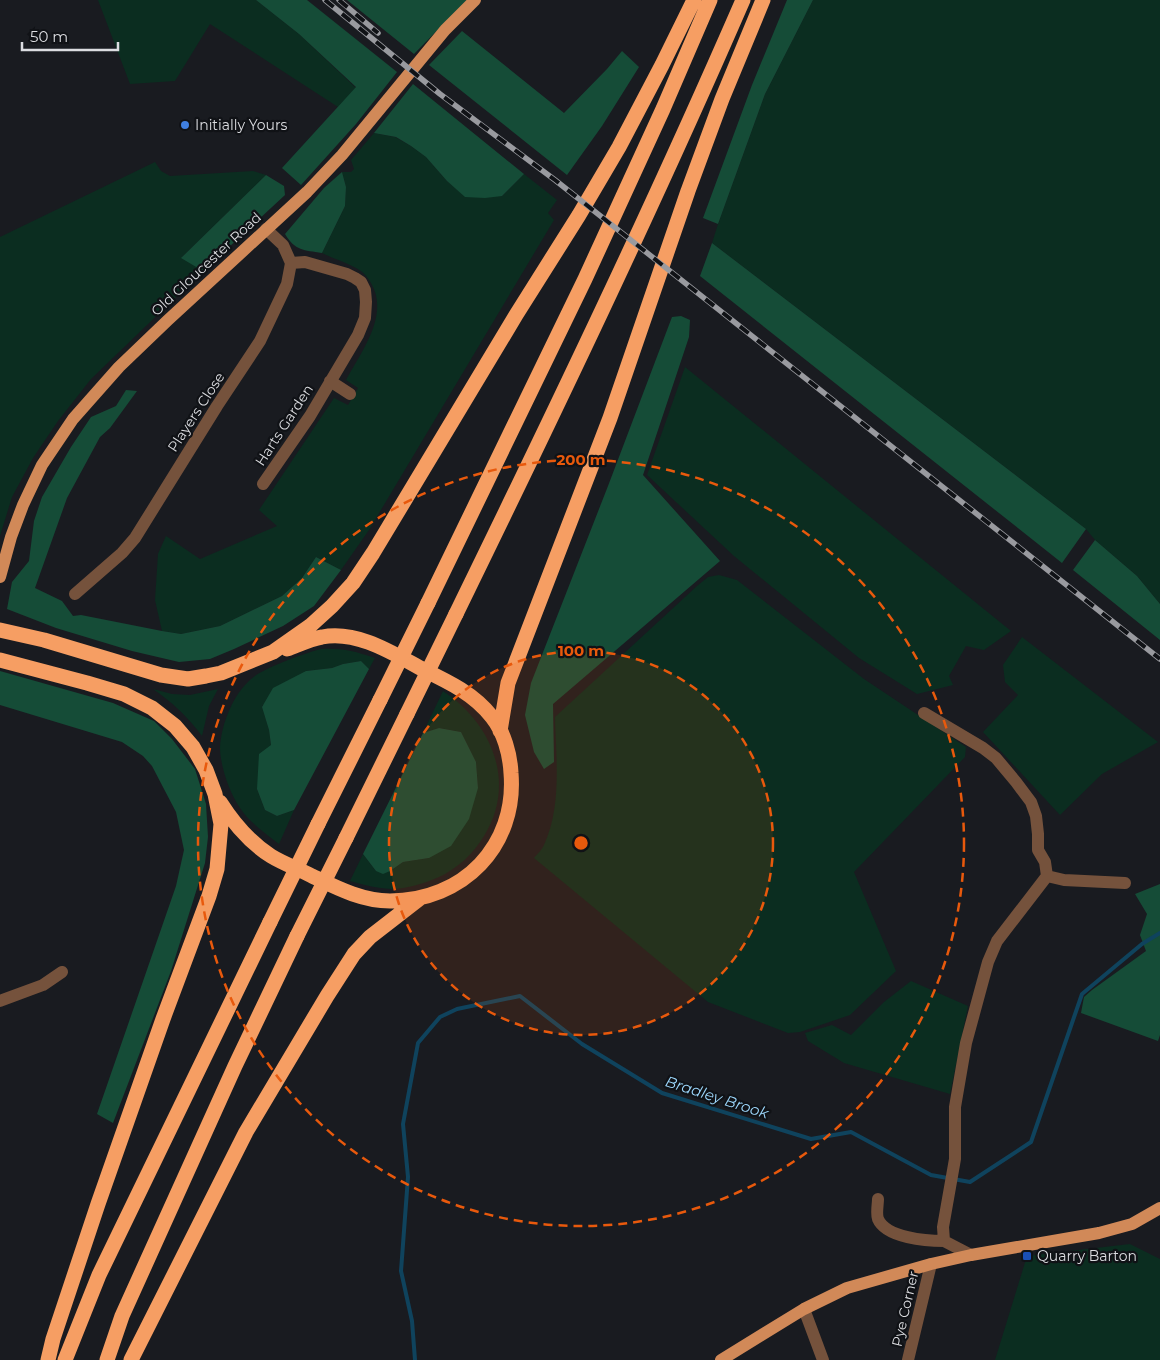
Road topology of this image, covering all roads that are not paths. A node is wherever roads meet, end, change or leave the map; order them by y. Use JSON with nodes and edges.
{"nodes":[{"id":1,"x":475,"y":0,"type":"edge"},
{"id":2,"x":684,"y":0,"type":"edge"},
{"id":3,"x":694,"y":0,"type":"edge"},
{"id":4,"x":710,"y":0,"type":"edge"},
{"id":5,"x":743,"y":0,"type":"edge"},
{"id":6,"x":763,"y":0,"type":"edge"},
{"id":7,"x":266,"y":229,"type":"junction"},
{"id":8,"x":290,"y":263,"type":"junction"},
{"id":9,"x":516,"y":315,"type":"junction"},
{"id":10,"x":330,"y":381,"type":"junction"},
{"id":11,"x":350,"y":394,"type":"dead end"},
{"id":12,"x":263,"y":484,"type":"dead end"},
{"id":13,"x":0,"y":577,"type":"edge"},
{"id":14,"x":75,"y":594,"type":"dead end"},
{"id":15,"x":0,"y":630,"type":"edge"},
{"id":16,"x":273,"y":652,"type":"junction"},
{"id":17,"x":0,"y":660,"type":"edge"},
{"id":18,"x":924,"y":713,"type":"dead end"},
{"id":19,"x":500,"y":731,"type":"junction"},
{"id":20,"x":215,"y":794,"type":"junction"},
{"id":21,"x":1047,"y":876,"type":"junction"},
{"id":22,"x":1124,"y":883,"type":"dead end"},
{"id":23,"x":419,"y":899,"type":"junction"},
{"id":24,"x":62,"y":972,"type":"dead end"},
{"id":25,"x":0,"y":1001,"type":"edge"},
{"id":26,"x":878,"y":1199,"type":"dead end"},
{"id":27,"x":1160,"y":1208,"type":"edge"},
{"id":28,"x":944,"y":1241,"type":"junction"},
{"id":29,"x":971,"y":1256,"type":"junction"},
{"id":30,"x":931,"y":1264,"type":"junction"},
{"id":31,"x":804,"y":1309,"type":"junction"},
{"id":32,"x":48,"y":1360,"type":"edge"},
{"id":33,"x":65,"y":1360,"type":"edge"},
{"id":34,"x":107,"y":1360,"type":"edge"},
{"id":35,"x":131,"y":1360,"type":"edge"},
{"id":36,"x":721,"y":1360,"type":"edge"},
{"id":37,"x":823,"y":1360,"type":"edge"},
{"id":38,"x":908,"y":1360,"type":"edge"}],
"edges":[{"from":1,"to":7,"type":"main road","name":"Old Gloucester Road"},
{"from":2,"to":9,"type":"highway"},
{"from":3,"to":9,"type":"highway"},
{"from":4,"to":33,"type":"highway","bridge":true},
{"from":5,"to":34,"type":"highway","bridge":true},
{"from":6,"to":19,"type":"highway"},
{"from":7,"to":8,"type":"street"},
{"from":7,"to":13,"type":"main road","name":"Old Gloucester Road"},
{"from":8,"to":10,"type":"street","name":"Harts Garden"},
{"from":8,"to":14,"type":"street","name":"Players Close"},
{"from":9,"to":16,"type":"highway"},
{"from":10,"to":11,"type":"street","name":"Harts Garden"},
{"from":10,"to":12,"type":"street","name":"Harts Garden"},
{"from":15,"to":16,"type":"highway"},
{"from":16,"to":19,"type":"highway"},
{"from":17,"to":20,"type":"highway"},
{"from":18,"to":21,"type":"street"},
{"from":19,"to":23,"type":"highway"},
{"from":20,"to":23,"type":"highway"},
{"from":20,"to":32,"type":"highway"},
{"from":21,"to":22,"type":"street"},
{"from":21,"to":28,"type":"street"},
{"from":23,"to":35,"type":"highway"},
{"from":24,"to":25,"type":"street"},
{"from":26,"to":28,"type":"street"},
{"from":27,"to":29,"type":"main road"},
{"from":28,"to":29,"type":"street"},
{"from":29,"to":30,"type":"main road"},
{"from":30,"to":31,"type":"main road"},
{"from":30,"to":38,"type":"street","name":"Pye Corner"},
{"from":31,"to":36,"type":"main road"},
{"from":31,"to":37,"type":"street"}]}
